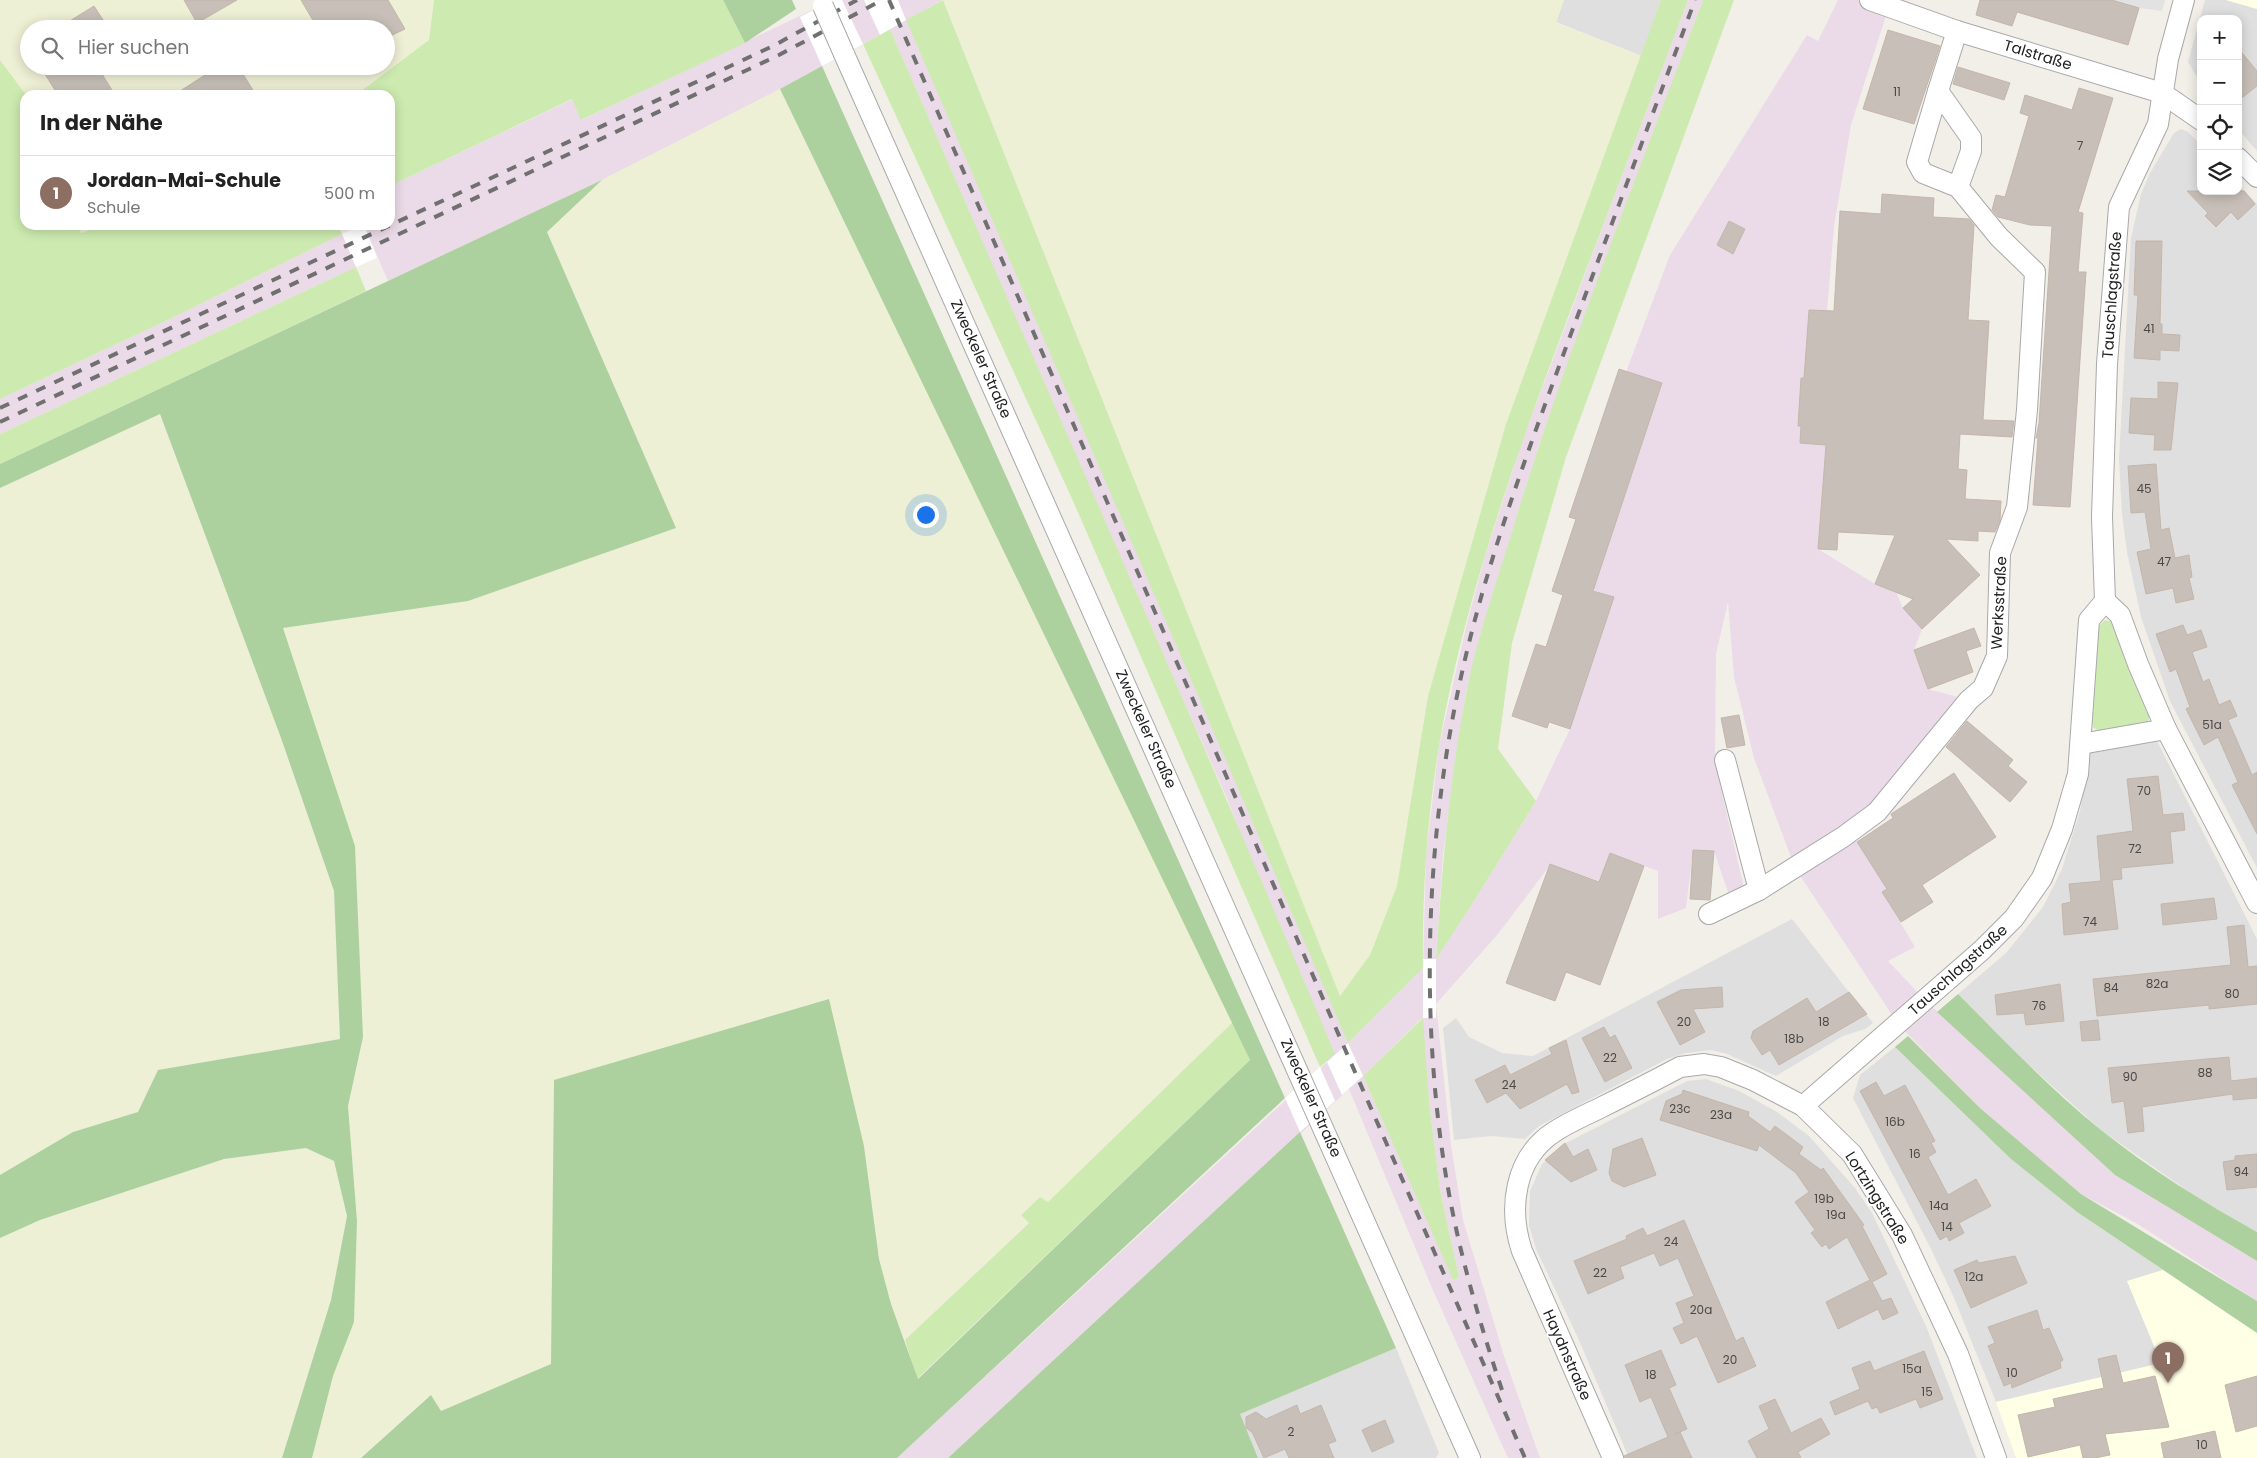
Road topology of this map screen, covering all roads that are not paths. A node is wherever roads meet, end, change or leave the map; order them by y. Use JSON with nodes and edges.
{"nodes":[{"id":1,"x":1870,"y":0,"type":"edge"},
{"id":2,"x":2184,"y":0,"type":"edge"},
{"id":3,"x":821,"y":3,"type":"edge"},
{"id":4,"x":1958,"y":31,"type":"junction"},
{"id":5,"x":1938,"y":91,"type":"junction"},
{"id":6,"x":2162,"y":93,"type":"junction"},
{"id":7,"x":2197,"y":117,"type":"edge"},
{"id":8,"x":2242,"y":162,"type":"edge"},
{"id":9,"x":2257,"y":177,"type":"edge"},
{"id":10,"x":1958,"y":187,"type":"junction"},
{"id":11,"x":2105,"y":602,"type":"junction"},
{"id":12,"x":2166,"y":729,"type":"junction"},
{"id":13,"x":2081,"y":744,"type":"junction"},
{"id":14,"x":1724,"y":760,"type":"dead end"},
{"id":15,"x":1759,"y":890,"type":"junction"},
{"id":16,"x":2257,"y":903,"type":"edge"},
{"id":17,"x":1709,"y":914,"type":"dead end"},
{"id":18,"x":1804,"y":1106,"type":"junction"},
{"id":19,"x":1522,"y":1251,"type":"joint"},
{"id":20,"x":1470,"y":1458,"type":"edge"},
{"id":21,"x":1613,"y":1458,"type":"edge"},
{"id":22,"x":1996,"y":1458,"type":"edge"}],
"edges":[{"from":1,"to":4,"type":"street","name":"Talstraße"},
{"from":2,"to":6,"type":"street","name":"Tauschlagstraße"},
{"from":3,"to":20,"type":"street","name":"Zweckeler Straße","bridge":true},
{"from":4,"to":5,"type":"street","name":"Werksstraße"},
{"from":4,"to":6,"type":"street","name":"Talstraße"},
{"from":5,"to":10,"type":"street"},
{"from":5,"to":10,"type":"street","name":"Werksstraße"},
{"from":6,"to":7,"type":"street","name":"Talstraße"},
{"from":6,"to":11,"type":"street","name":"Tauschlagstraße"},
{"from":8,"to":9,"type":"street"},
{"from":10,"to":15,"type":"street","name":"Werksstraße"},
{"from":11,"to":12,"type":"street"},
{"from":11,"to":13,"type":"street","name":"Tauschlagstraße"},
{"from":12,"to":13,"type":"street"},
{"from":12,"to":16,"type":"street"},
{"from":13,"to":18,"type":"street","name":"Tauschlagstraße"},
{"from":14,"to":15,"type":"street"},
{"from":15,"to":17,"type":"street","name":"Werksstraße"},
{"from":18,"to":19,"type":"street","name":"Lortzingstraße"},
{"from":18,"to":22,"type":"street","name":"Lortzingstraße"},
{"from":19,"to":21,"type":"street","name":"Haydnstraße"}]}
